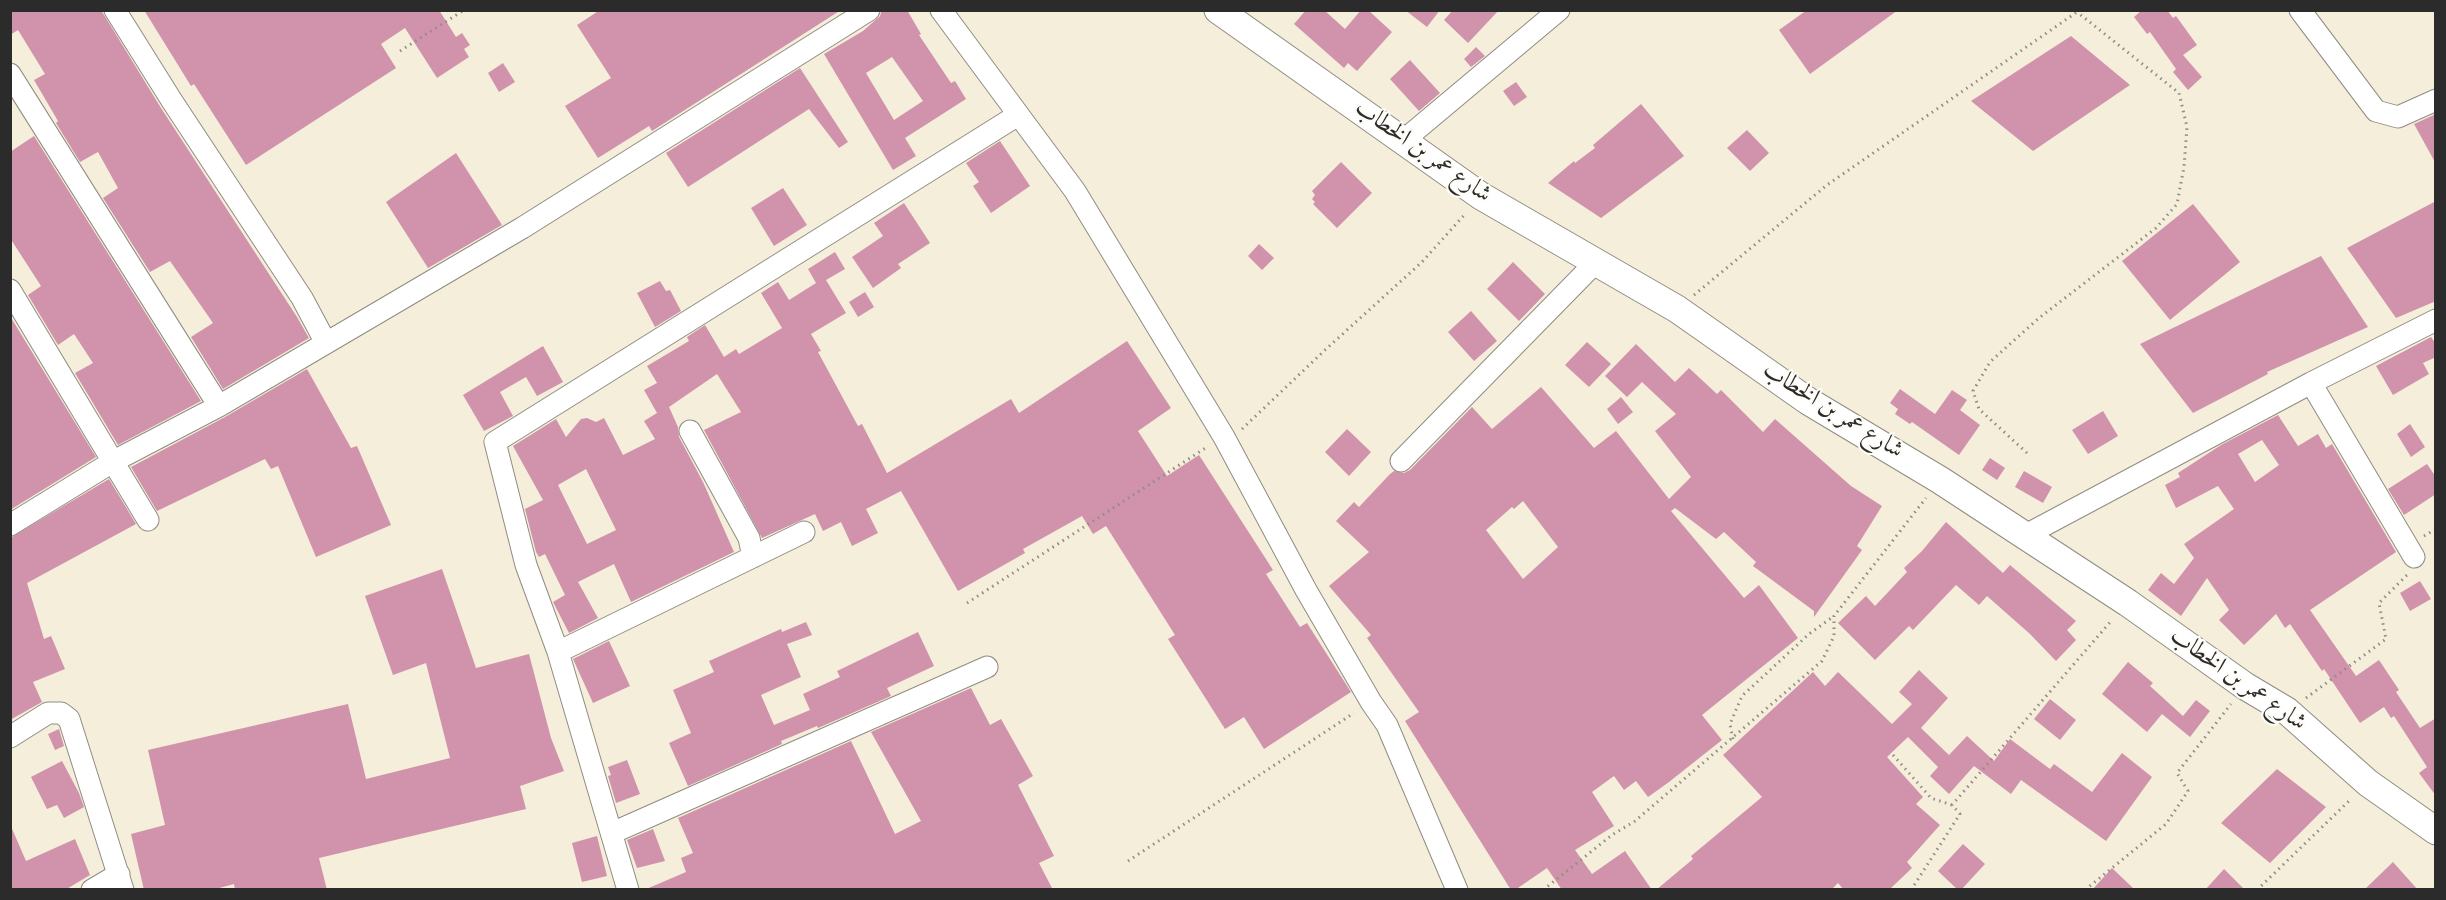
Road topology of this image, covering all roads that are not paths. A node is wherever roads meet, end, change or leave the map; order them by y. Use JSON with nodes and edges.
{"nodes":[{"id":1,"x":115,"y":10,"type":"edge"},
{"id":2,"x":868,"y":10,"type":"edge"},
{"id":3,"x":940,"y":10,"type":"edge"},
{"id":4,"x":1218,"y":10,"type":"edge"},
{"id":5,"x":1559,"y":10,"type":"edge"},
{"id":6,"x":2300,"y":10,"type":"edge"},
{"id":7,"x":10,"y":74,"type":"edge"},
{"id":8,"x":2436,"y":100,"type":"edge"},
{"id":9,"x":1018,"y":115,"type":"junction"},
{"id":10,"x":1404,"y":140,"type":"junction"},
{"id":11,"x":1596,"y":262,"type":"junction"},
{"id":12,"x":10,"y":290,"type":"edge"},
{"id":13,"x":2436,"y":320,"type":"edge"},
{"id":14,"x":326,"y":344,"type":"junction"},
{"id":15,"x":2311,"y":383,"type":"junction"},
{"id":16,"x":219,"y":406,"type":"junction"},
{"id":17,"x":690,"y":431,"type":"dead end"},
{"id":18,"x":114,"y":461,"type":"junction"},
{"id":19,"x":1401,"y":461,"type":"dead end"},
{"id":20,"x":148,"y":520,"type":"dead end"},
{"id":21,"x":10,"y":525,"type":"edge"},
{"id":22,"x":804,"y":532,"type":"dead end"},
{"id":23,"x":2026,"y":535,"type":"junction"},
{"id":24,"x":753,"y":557,"type":"junction"},
{"id":25,"x":2414,"y":557,"type":"road end"},
{"id":26,"x":558,"y":652,"type":"junction"},
{"id":27,"x":987,"y":667,"type":"dead end"},
{"id":28,"x":10,"y":737,"type":"edge"},
{"id":29,"x":2436,"y":831,"type":"edge"},
{"id":30,"x":612,"y":833,"type":"junction"},
{"id":31,"x":121,"y":882,"type":"edge"},
{"id":32,"x":92,"y":890,"type":"edge"},
{"id":33,"x":627,"y":890,"type":"edge"},
{"id":34,"x":1457,"y":890,"type":"edge"}],
"edges":[{"from":1,"to":14,"type":"street"},
{"from":2,"to":14,"type":"street"},
{"from":3,"to":9,"type":"street"},
{"from":4,"to":10,"type":"main road","name":"شارع عمر بن الخطاب"},
{"from":5,"to":10,"type":"street"},
{"from":6,"to":8,"type":"street"},
{"from":7,"to":16,"type":"street"},
{"from":9,"to":26,"type":"street"},
{"from":9,"to":34,"type":"street"},
{"from":10,"to":11,"type":"main road","name":"شارع عمر بن الخطاب"},
{"from":11,"to":19,"type":"street"},
{"from":11,"to":23,"type":"main road","name":"شارع عمر بن الخطاب"},
{"from":12,"to":18,"type":"street"},
{"from":13,"to":15,"type":"street"},
{"from":14,"to":16,"type":"street"},
{"from":15,"to":23,"type":"street"},
{"from":15,"to":25,"type":"street"},
{"from":16,"to":18,"type":"street"},
{"from":17,"to":24,"type":"street"},
{"from":18,"to":20,"type":"street"},
{"from":18,"to":21,"type":"street"},
{"from":22,"to":24,"type":"street"},
{"from":23,"to":29,"type":"main road","name":"شارع عمر بن الخطاب"},
{"from":24,"to":26,"type":"street"},
{"from":26,"to":30,"type":"street"},
{"from":27,"to":30,"type":"street"},
{"from":28,"to":31,"type":"street"},
{"from":30,"to":33,"type":"street"},
{"from":31,"to":32,"type":"street"}]}
